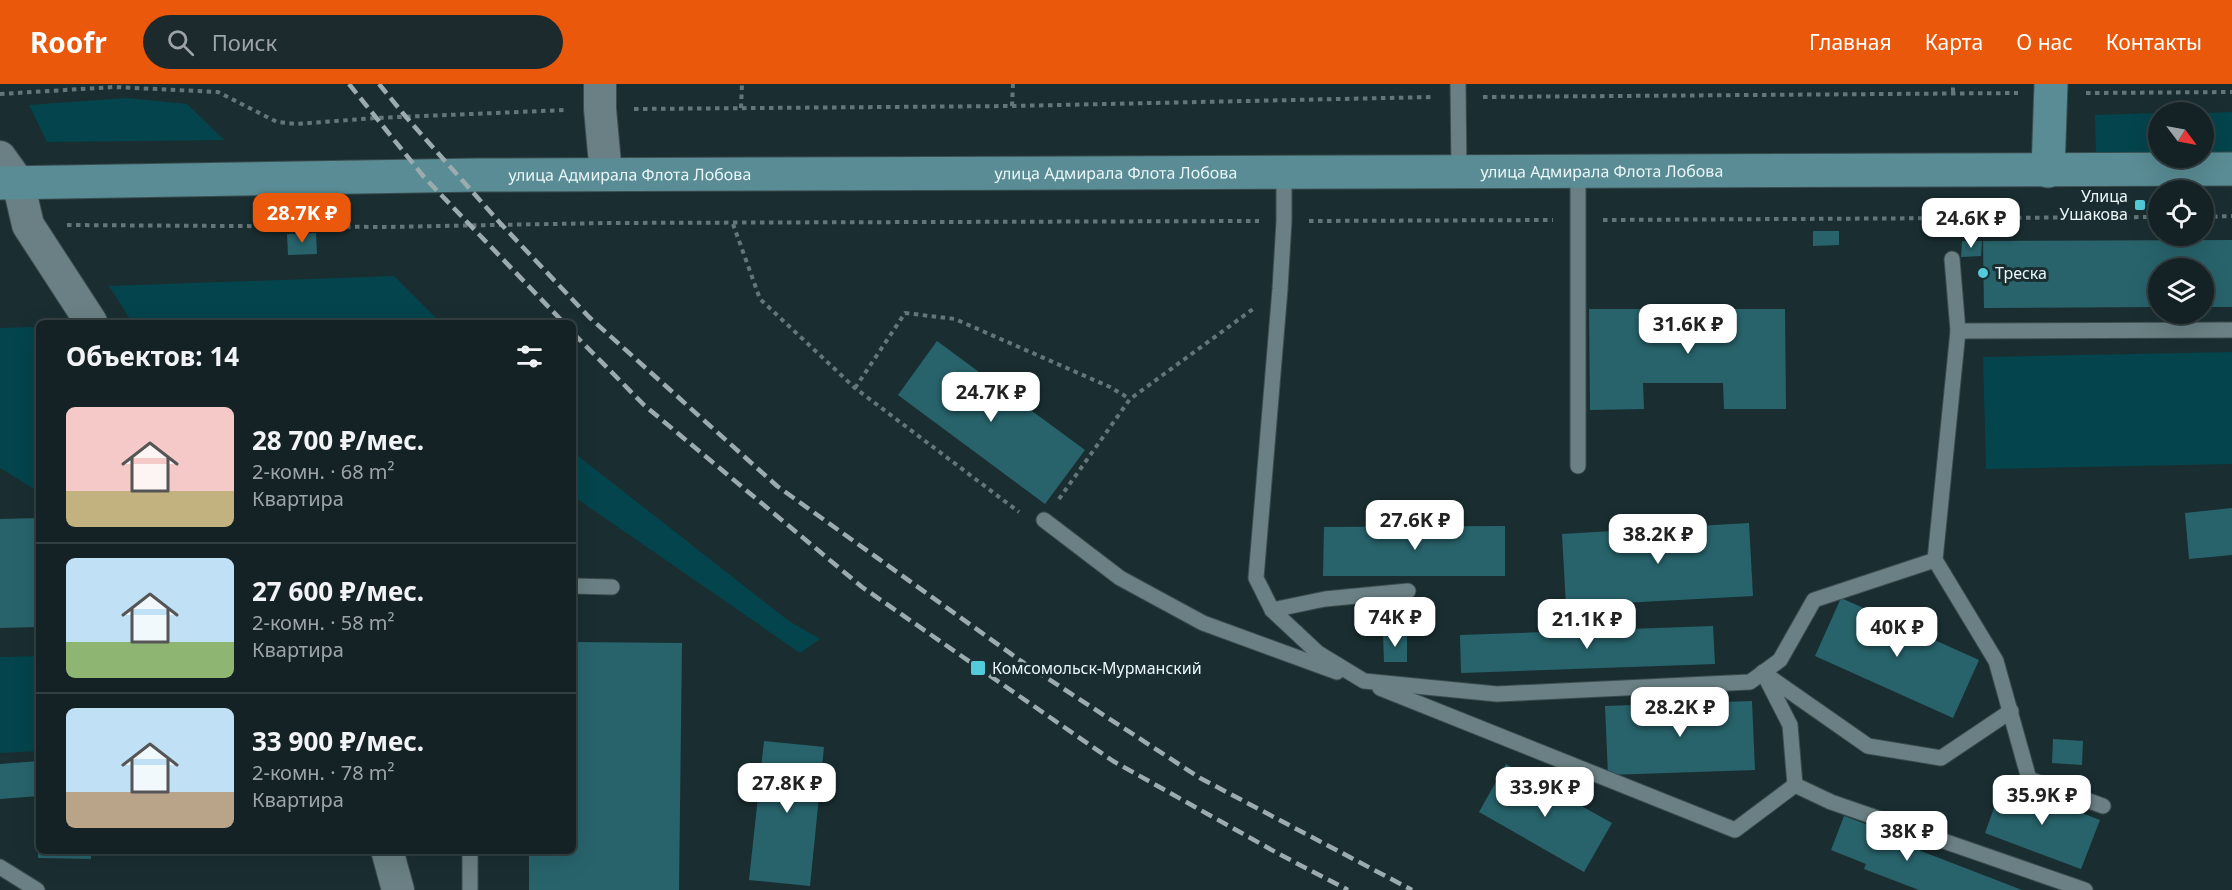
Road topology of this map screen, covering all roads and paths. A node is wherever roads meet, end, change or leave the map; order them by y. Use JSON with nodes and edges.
{"nodes":[{"id":1,"x":742,"y":84,"type":"edge"},
{"id":2,"x":1013,"y":84,"type":"edge"},
{"id":3,"x":1953,"y":84,"type":"edge"},
{"id":4,"x":2050,"y":89,"type":"edge"},
{"id":5,"x":1458,"y":90,"type":"edge"},
{"id":6,"x":1953,"y":92,"type":"junction"},
{"id":7,"x":2232,"y":92,"type":"edge"},
{"id":8,"x":0,"y":94,"type":"edge"},
{"id":9,"x":600,"y":96,"type":"edge"},
{"id":10,"x":1012,"y":106,"type":"junction"},
{"id":11,"x":741,"y":108,"type":"junction"},
{"id":12,"x":2232,"y":169,"type":"edge"},
{"id":13,"x":1953,"y":171,"type":"junction"},
{"id":14,"x":2048,"y":171,"type":"junction"},
{"id":15,"x":1459,"y":172,"type":"junction"},
{"id":16,"x":1578,"y":172,"type":"junction"},
{"id":17,"x":1284,"y":173,"type":"junction"},
{"id":18,"x":6,"y":174,"type":"edge"},
{"id":19,"x":606,"y":175,"type":"junction"},
{"id":20,"x":2232,"y":216,"type":"edge"},
{"id":21,"x":2148,"y":217,"type":"edge"},
{"id":22,"x":2214,"y":217,"type":"edge"},
{"id":23,"x":1952,"y":219,"type":"junction"},
{"id":24,"x":1578,"y":220,"type":"junction"},
{"id":25,"x":1284,"y":221,"type":"junction"},
{"id":26,"x":733,"y":224,"type":"junction"},
{"id":27,"x":27,"y":225,"type":"junction"},
{"id":28,"x":1952,"y":259,"type":"joint"},
{"id":29,"x":1280,"y":289,"type":"junction"},
{"id":30,"x":90,"y":320,"type":"edge"},
{"id":31,"x":2232,"y":330,"type":"edge"},
{"id":32,"x":1958,"y":331,"type":"junction"},
{"id":33,"x":855,"y":388,"type":"junction"},
{"id":34,"x":1130,"y":399,"type":"junction"},
{"id":35,"x":1578,"y":466,"type":"dead end"},
{"id":36,"x":1044,"y":520,"type":"junction"},
{"id":37,"x":1935,"y":560,"type":"junction"},
{"id":38,"x":576,"y":586,"type":"edge"},
{"id":39,"x":612,"y":587,"type":"dead end"},
{"id":40,"x":1408,"y":591,"type":"dead end"},
{"id":41,"x":1272,"y":610,"type":"junction"},
{"id":42,"x":1763,"y":672,"type":"junction"},
{"id":43,"x":1364,"y":681,"type":"junction"},
{"id":44,"x":2012,"y":711,"type":"junction"},
{"id":45,"x":1795,"y":785,"type":"junction"},
{"id":46,"x":2103,"y":806,"type":"dead end"},
{"id":47,"x":388,"y":854,"type":"edge"},
{"id":48,"x":470,"y":854,"type":"edge"},
{"id":49,"x":0,"y":867,"type":"edge"},
{"id":50,"x":37,"y":890,"type":"edge"},
{"id":51,"x":398,"y":890,"type":"edge"},
{"id":52,"x":470,"y":890,"type":"edge"},
{"id":53,"x":2085,"y":890,"type":"edge"}],
"edges":[{"from":1,"to":11,"type":"path"},
{"from":2,"to":10,"type":"path"},
{"from":3,"to":6,"type":"path"},
{"from":4,"to":6,"type":"path"},
{"from":4,"to":7,"type":"path"},
{"from":4,"to":14,"type":"street"},
{"from":5,"to":6,"type":"path"},
{"from":5,"to":10,"type":"path"},
{"from":5,"to":15,"type":"lane"},
{"from":8,"to":9,"type":"path"},
{"from":9,"to":11,"type":"path"},
{"from":9,"to":19,"type":"street"},
{"from":10,"to":11,"type":"path"},
{"from":12,"to":14,"type":"street","name":"улица Адмирала Флота Лобова"},
{"from":13,"to":14,"type":"street","name":"улица Адмирала Флота Лобова"},
{"from":13,"to":16,"type":"street","name":"улица Адмирала Флота Лобова"},
{"from":13,"to":23,"type":"path"},
{"from":15,"to":16,"type":"street","name":"улица Адмирала Флота Лобова"},
{"from":15,"to":17,"type":"street","name":"улица Адмирала Флота Лобова"},
{"from":16,"to":24,"type":"lane"},
{"from":17,"to":19,"type":"street","name":"улица Адмирала Флота Лобова"},
{"from":17,"to":25,"type":"lane"},
{"from":18,"to":19,"type":"street","name":"улица Адмирала Флота Лобова"},
{"from":18,"to":27,"type":"street"},
{"from":20,"to":22,"type":"path"},
{"from":21,"to":23,"type":"path"},
{"from":23,"to":24,"type":"path"},
{"from":23,"to":28,"type":"path"},
{"from":24,"to":25,"type":"path"},
{"from":24,"to":35,"type":"lane"},
{"from":25,"to":26,"type":"path"},
{"from":25,"to":29,"type":"lane"},
{"from":26,"to":27,"type":"path"},
{"from":26,"to":33,"type":"path"},
{"from":27,"to":30,"type":"street"},
{"from":28,"to":32,"type":"lane"},
{"from":29,"to":34,"type":"path"},
{"from":29,"to":41,"type":"lane"},
{"from":31,"to":32,"type":"lane"},
{"from":32,"to":37,"type":"lane"},
{"from":33,"to":34,"type":"path"},
{"from":33,"to":36,"type":"path"},
{"from":34,"to":36,"type":"path"},
{"from":36,"to":43,"type":"lane"},
{"from":37,"to":42,"type":"lane"},
{"from":37,"to":44,"type":"lane"},
{"from":38,"to":39,"type":"lane"},
{"from":40,"to":41,"type":"lane"},
{"from":41,"to":43,"type":"lane"},
{"from":42,"to":43,"type":"lane"},
{"from":42,"to":44,"type":"lane"},
{"from":42,"to":45,"type":"lane"},
{"from":43,"to":45,"type":"lane"},
{"from":44,"to":46,"type":"lane"},
{"from":45,"to":53,"type":"lane"},
{"from":47,"to":51,"type":"street"},
{"from":48,"to":52,"type":"lane"},
{"from":49,"to":50,"type":"lane"}]}
